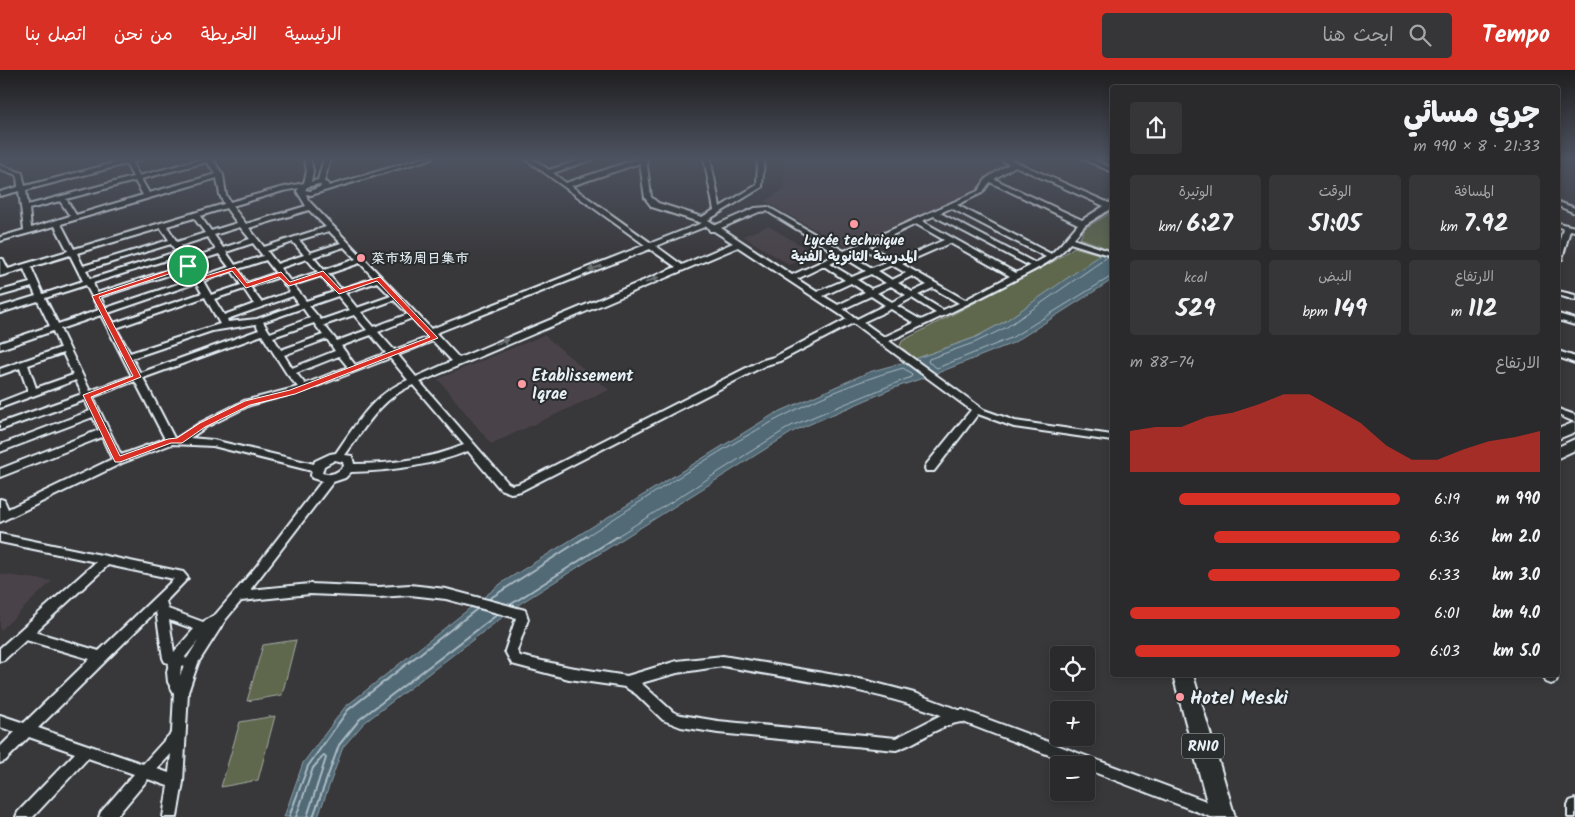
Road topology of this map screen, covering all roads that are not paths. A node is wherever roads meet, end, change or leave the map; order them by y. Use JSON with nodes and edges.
{"nodes":[{"id":1,"x":301,"y":192,"type":"edge"},
{"id":2,"x":23,"y":193,"type":"edge"},
{"id":3,"x":81,"y":193,"type":"edge"},
{"id":4,"x":146,"y":193,"type":"edge"},
{"id":5,"x":162,"y":193,"type":"edge"},
{"id":6,"x":223,"y":193,"type":"edge"},
{"id":7,"x":273,"y":193,"type":"edge"},
{"id":8,"x":311,"y":193,"type":"edge"},
{"id":9,"x":577,"y":193,"type":"edge"},
{"id":10,"x":647,"y":193,"type":"edge"},
{"id":11,"x":714,"y":193,"type":"edge"},
{"id":12,"x":749,"y":193,"type":"edge"},
{"id":13,"x":978,"y":193,"type":"edge"},
{"id":14,"x":1019,"y":193,"type":"edge"},
{"id":15,"x":1083,"y":193,"type":"edge"},
{"id":16,"x":148,"y":197,"type":"junction"},
{"id":17,"x":62,"y":198,"type":"junction"},
{"id":18,"x":308,"y":204,"type":"junction"},
{"id":19,"x":1110,"y":204,"type":"edge"},
{"id":20,"x":1560,"y":205,"type":"edge"},
{"id":21,"x":228,"y":206,"type":"junction"},
{"id":22,"x":951,"y":206,"type":"junction"},
{"id":23,"x":1110,"y":206,"type":"edge"},
{"id":24,"x":25,"y":208,"type":"junction"},
{"id":25,"x":718,"y":212,"type":"junction"},
{"id":26,"x":1575,"y":212,"type":"edge"},
{"id":27,"x":934,"y":213,"type":"junction"},
{"id":28,"x":196,"y":216,"type":"junction"},
{"id":29,"x":75,"y":218,"type":"junction"},
{"id":30,"x":916,"y":221,"type":"junction"},
{"id":31,"x":57,"y":223,"type":"junction"},
{"id":32,"x":1082,"y":223,"type":"junction"},
{"id":33,"x":707,"y":224,"type":"junction"},
{"id":34,"x":163,"y":225,"type":"junction"},
{"id":35,"x":243,"y":225,"type":"junction"},
{"id":36,"x":330,"y":228,"type":"junction"},
{"id":37,"x":28,"y":231,"type":"junction"},
{"id":38,"x":1566,"y":231,"type":"edge"},
{"id":39,"x":209,"y":234,"type":"junction"},
{"id":40,"x":0,"y":239,"type":"edge"},
{"id":41,"x":294,"y":239,"type":"junction"},
{"id":42,"x":115,"y":240,"type":"junction"},
{"id":43,"x":254,"y":240,"type":"junction"},
{"id":44,"x":950,"y":240,"type":"junction"},
{"id":45,"x":1069,"y":240,"type":"junction"},
{"id":46,"x":174,"y":243,"type":"junction"},
{"id":47,"x":345,"y":244,"type":"junction"},
{"id":48,"x":738,"y":244,"type":"junction"},
{"id":49,"x":651,"y":246,"type":"junction"},
{"id":50,"x":864,"y":246,"type":"junction"},
{"id":51,"x":221,"y":251,"type":"junction"},
{"id":52,"x":72,"y":252,"type":"junction"},
{"id":53,"x":1560,"y":252,"type":"edge"},
{"id":54,"x":180,"y":253,"type":"junction"},
{"id":55,"x":265,"y":253,"type":"junction"},
{"id":56,"x":1109,"y":253,"type":"edge"},
{"id":57,"x":844,"y":254,"type":"junction"},
{"id":58,"x":123,"y":256,"type":"junction"},
{"id":59,"x":308,"y":256,"type":"junction"},
{"id":60,"x":1052,"y":257,"type":"junction"},
{"id":61,"x":361,"y":260,"type":"junction"},
{"id":62,"x":0,"y":261,"type":"edge"},
{"id":63,"x":824,"y":263,"type":"junction"},
{"id":64,"x":894,"y":263,"type":"junction"},
{"id":65,"x":187,"y":264,"type":"junction"},
{"id":66,"x":26,"y":266,"type":"junction"},
{"id":67,"x":1036,"y":266,"type":"junction"},
{"id":68,"x":275,"y":267,"type":"junction"},
{"id":69,"x":233,"y":268,"type":"junction"},
{"id":70,"x":682,"y":268,"type":"junction"},
{"id":71,"x":81,"y":269,"type":"junction"},
{"id":72,"x":131,"y":269,"type":"junction"},
{"id":73,"x":871,"y":271,"type":"junction"},
{"id":74,"x":3,"y":273,"type":"edge"},
{"id":75,"x":323,"y":273,"type":"junction"},
{"id":76,"x":912,"y":273,"type":"junction"},
{"id":77,"x":281,"y":274,"type":"junction"},
{"id":78,"x":1016,"y":276,"type":"junction"},
{"id":79,"x":790,"y":278,"type":"junction"},
{"id":80,"x":378,"y":279,"type":"junction"},
{"id":81,"x":198,"y":280,"type":"junction"},
{"id":82,"x":851,"y":280,"type":"junction"},
{"id":83,"x":88,"y":282,"type":"junction"},
{"id":84,"x":139,"y":282,"type":"junction"},
{"id":85,"x":892,"y":283,"type":"junction"},
{"id":86,"x":34,"y":284,"type":"junction"},
{"id":87,"x":289,"y":284,"type":"junction"},
{"id":88,"x":934,"y":285,"type":"junction"},
{"id":89,"x":246,"y":286,"type":"junction"},
{"id":90,"x":339,"y":292,"type":"junction"},
{"id":91,"x":295,"y":293,"type":"junction"},
{"id":92,"x":871,"y":293,"type":"junction"},
{"id":93,"x":0,"y":294,"type":"edge"},
{"id":94,"x":1560,"y":294,"type":"edge"},
{"id":95,"x":817,"y":295,"type":"junction"},
{"id":96,"x":912,"y":295,"type":"junction"},
{"id":97,"x":95,"y":296,"type":"junction"},
{"id":98,"x":207,"y":296,"type":"junction"},
{"id":99,"x":147,"y":297,"type":"junction"},
{"id":100,"x":395,"y":297,"type":"junction"},
{"id":101,"x":41,"y":298,"type":"junction"},
{"id":102,"x":1575,"y":298,"type":"edge"},
{"id":103,"x":965,"y":303,"type":"junction"},
{"id":104,"x":304,"y":304,"type":"junction"},
{"id":105,"x":259,"y":305,"type":"junction"},
{"id":106,"x":892,"y":305,"type":"junction"},
{"id":107,"x":837,"y":309,"type":"junction"},
{"id":108,"x":0,"y":310,"type":"edge"},
{"id":109,"x":356,"y":311,"type":"junction"},
{"id":110,"x":103,"y":312,"type":"junction"},
{"id":111,"x":156,"y":312,"type":"junction"},
{"id":112,"x":942,"y":313,"type":"junction"},
{"id":113,"x":413,"y":316,"type":"junction"},
{"id":114,"x":1560,"y":318,"type":"edge"},
{"id":115,"x":258,"y":321,"type":"junction"},
{"id":116,"x":855,"y":321,"type":"junction"},
{"id":117,"x":224,"y":322,"type":"junction"},
{"id":118,"x":318,"y":322,"type":"junction"},
{"id":119,"x":1575,"y":322,"type":"edge"},
{"id":120,"x":921,"y":324,"type":"junction"},
{"id":121,"x":111,"y":327,"type":"junction"},
{"id":122,"x":55,"y":328,"type":"junction"},
{"id":123,"x":373,"y":331,"type":"junction"},
{"id":124,"x":266,"y":334,"type":"junction"},
{"id":125,"x":328,"y":336,"type":"junction"},
{"id":126,"x":432,"y":336,"type":"junction"},
{"id":127,"x":883,"y":341,"type":"junction"},
{"id":128,"x":0,"y":346,"type":"edge"},
{"id":129,"x":65,"y":349,"type":"junction"},
{"id":130,"x":339,"y":349,"type":"junction"},
{"id":131,"x":279,"y":354,"type":"junction"},
{"id":132,"x":393,"y":354,"type":"junction"},
{"id":133,"x":1560,"y":355,"type":"edge"},
{"id":134,"x":127,"y":357,"type":"junction"},
{"id":135,"x":1575,"y":360,"type":"edge"},
{"id":136,"x":457,"y":361,"type":"junction"},
{"id":137,"x":23,"y":364,"type":"junction"},
{"id":138,"x":354,"y":369,"type":"junction"},
{"id":139,"x":0,"y":372,"type":"edge"},
{"id":140,"x":290,"y":372,"type":"junction"},
{"id":141,"x":78,"y":376,"type":"junction"},
{"id":142,"x":138,"y":377,"type":"junction"},
{"id":143,"x":415,"y":379,"type":"junction"},
{"id":144,"x":304,"y":388,"type":"junction"},
{"id":145,"x":33,"y":393,"type":"junction"},
{"id":146,"x":87,"y":395,"type":"junction"},
{"id":147,"x":0,"y":406,"type":"edge"},
{"id":148,"x":977,"y":409,"type":"junction"},
{"id":149,"x":95,"y":413,"type":"junction"},
{"id":150,"x":1560,"y":413,"type":"edge"},
{"id":151,"x":1575,"y":419,"type":"edge"},
{"id":152,"x":1575,"y":426,"type":"edge"},
{"id":153,"x":0,"y":427,"type":"edge"},
{"id":154,"x":104,"y":432,"type":"junction"},
{"id":155,"x":1560,"y":434,"type":"edge"},
{"id":156,"x":1110,"y":438,"type":"edge"},
{"id":157,"x":175,"y":441,"type":"junction"},
{"id":158,"x":1575,"y":444,"type":"edge"},
{"id":159,"x":471,"y":446,"type":"junction"},
{"id":160,"x":0,"y":449,"type":"edge"},
{"id":161,"x":1560,"y":452,"type":"edge"},
{"id":162,"x":339,"y":456,"type":"junction"},
{"id":163,"x":118,"y":460,"type":"junction"},
{"id":164,"x":316,"y":468,"type":"junction"},
{"id":165,"x":348,"y":468,"type":"junction"},
{"id":166,"x":930,"y":468,"type":"dead end"},
{"id":167,"x":0,"y":473,"type":"edge"},
{"id":168,"x":328,"y":479,"type":"junction"},
{"id":169,"x":0,"y":503,"type":"edge"},
{"id":170,"x":3,"y":517,"type":"edge"},
{"id":171,"x":1,"y":539,"type":"edge"},
{"id":172,"x":106,"y":560,"type":"junction"},
{"id":173,"x":240,"y":596,"type":"junction"},
{"id":174,"x":160,"y":599,"type":"junction"},
{"id":175,"x":162,"y":612,"type":"junction"},
{"id":176,"x":222,"y":615,"type":"junction"},
{"id":177,"x":203,"y":627,"type":"junction"},
{"id":178,"x":25,"y":634,"type":"junction"},
{"id":179,"x":0,"y":656,"type":"edge"},
{"id":180,"x":101,"y":657,"type":"junction"},
{"id":181,"x":176,"y":661,"type":"junction"},
{"id":182,"x":192,"y":661,"type":"junction"},
{"id":183,"x":1184,"y":677,"type":"edge"},
{"id":184,"x":628,"y":682,"type":"junction"},
{"id":185,"x":181,"y":692,"type":"junction"},
{"id":186,"x":956,"y":715,"type":"junction"},
{"id":187,"x":0,"y":722,"type":"edge"},
{"id":188,"x":26,"y":731,"type":"junction"},
{"id":189,"x":178,"y":734,"type":"junction"},
{"id":190,"x":86,"y":751,"type":"junction"},
{"id":191,"x":0,"y":756,"type":"edge"},
{"id":192,"x":146,"y":772,"type":"junction"},
{"id":193,"x":176,"y":782,"type":"junction"},
{"id":194,"x":1575,"y":806,"type":"edge"},
{"id":195,"x":1223,"y":816,"type":"edge"},
{"id":196,"x":1575,"y":816,"type":"edge"},
{"id":197,"x":22,"y":817,"type":"edge"},
{"id":198,"x":106,"y":817,"type":"edge"},
{"id":199,"x":170,"y":817,"type":"edge"}],
"edges":[{"from":1,"to":18,"type":"street"},
{"from":2,"to":24,"type":"street"},
{"from":3,"to":17,"type":"street"},
{"from":4,"to":16,"type":"street"},
{"from":5,"to":16,"type":"street"},
{"from":6,"to":21,"type":"street"},
{"from":7,"to":21,"type":"street"},
{"from":8,"to":18,"type":"street"},
{"from":9,"to":49,"type":"street"},
{"from":10,"to":33,"type":"street"},
{"from":11,"to":25,"type":"street"},
{"from":12,"to":25,"type":"street"},
{"from":13,"to":22,"type":"street"},
{"from":14,"to":32,"type":"street"},
{"from":15,"to":19,"type":"street"},
{"from":16,"to":29,"type":"street"},
{"from":17,"to":24,"type":"street"},
{"from":17,"to":29,"type":"street"},
{"from":18,"to":35,"type":"street"},
{"from":18,"to":36,"type":"street"},
{"from":20,"to":26,"type":"street"},
{"from":21,"to":28,"type":"street"},
{"from":21,"to":35,"type":"street"},
{"from":22,"to":27,"type":"street"},
{"from":22,"to":60,"type":"street"},
{"from":23,"to":32,"type":"street"},
{"from":24,"to":37,"type":"street"},
{"from":25,"to":33,"type":"street"},
{"from":27,"to":30,"type":"street"},
{"from":27,"to":67,"type":"street"},
{"from":28,"to":34,"type":"street"},
{"from":28,"to":39,"type":"street"},
{"from":29,"to":31,"type":"street"},
{"from":30,"to":44,"type":"street"},
{"from":30,"to":50,"type":"street"},
{"from":31,"to":37,"type":"street"},
{"from":31,"to":52,"type":"street"},
{"from":32,"to":45,"type":"street"},
{"from":33,"to":48,"type":"street"},
{"from":33,"to":49,"type":"street"},
{"from":33,"to":57,"type":"street"},
{"from":34,"to":42,"type":"street"},
{"from":34,"to":46,"type":"street"},
{"from":35,"to":39,"type":"street"},
{"from":35,"to":43,"type":"street"},
{"from":36,"to":41,"type":"street"},
{"from":36,"to":47,"type":"street"},
{"from":37,"to":40,"type":"street"},
{"from":38,"to":53,"type":"street"},
{"from":39,"to":46,"type":"street"},
{"from":39,"to":51,"type":"street"},
{"from":41,"to":55,"type":"street"},
{"from":41,"to":59,"type":"street"},
{"from":42,"to":52,"type":"street"},
{"from":42,"to":58,"type":"street"},
{"from":43,"to":51,"type":"street"},
{"from":43,"to":55,"type":"street"},
{"from":44,"to":64,"type":"street"},
{"from":44,"to":78,"type":"street"},
{"from":45,"to":56,"type":"street"},
{"from":45,"to":60,"type":"street"},
{"from":46,"to":54,"type":"street"},
{"from":46,"to":58,"type":"street"},
{"from":47,"to":59,"type":"street"},
{"from":47,"to":61,"type":"street"},
{"from":48,"to":70,"type":"street"},
{"from":48,"to":79,"type":"street"},
{"from":49,"to":70,"type":"street"},
{"from":49,"to":126,"type":"street","one_way":true},
{"from":50,"to":57,"type":"street"},
{"from":50,"to":64,"type":"street"},
{"from":51,"to":65,"type":"street"},
{"from":51,"to":69,"type":"street"},
{"from":52,"to":66,"type":"street"},
{"from":52,"to":71,"type":"street"},
{"from":54,"to":65,"type":"street"},
{"from":54,"to":72,"type":"street"},
{"from":55,"to":68,"type":"street"},
{"from":55,"to":69,"type":"street"},
{"from":57,"to":63,"type":"street"},
{"from":57,"to":73,"type":"street"},
{"from":58,"to":71,"type":"street"},
{"from":58,"to":72,"type":"street"},
{"from":59,"to":68,"type":"street"},
{"from":59,"to":75,"type":"street"},
{"from":60,"to":67,"type":"street"},
{"from":61,"to":75,"type":"street"},
{"from":61,"to":80,"type":"street"},
{"from":62,"to":74,"type":"street"},
{"from":63,"to":79,"type":"street"},
{"from":63,"to":82,"type":"street"},
{"from":64,"to":73,"type":"street"},
{"from":64,"to":76,"type":"street"},
{"from":65,"to":81,"type":"street"},
{"from":65,"to":84,"type":"street"},
{"from":66,"to":74,"type":"street"},
{"from":66,"to":86,"type":"street"},
{"from":67,"to":78,"type":"street"},
{"from":68,"to":77,"type":"street"},
{"from":69,"to":81,"type":"street"},
{"from":69,"to":89,"type":"street"},
{"from":136,"to":70,"type":"street","one_way":true},
{"from":71,"to":83,"type":"street"},
{"from":72,"to":83,"type":"street"},
{"from":72,"to":84,"type":"street"},
{"from":73,"to":82,"type":"street"},
{"from":73,"to":85,"type":"street"},
{"from":75,"to":87,"type":"street"},
{"from":75,"to":90,"type":"street"},
{"from":76,"to":85,"type":"street"},
{"from":76,"to":88,"type":"street"},
{"from":77,"to":87,"type":"street"},
{"from":77,"to":89,"type":"street"},
{"from":78,"to":103,"type":"street"},
{"from":79,"to":95,"type":"street"},
{"from":80,"to":90,"type":"street"},
{"from":80,"to":100,"type":"street"},
{"from":81,"to":98,"type":"street"},
{"from":81,"to":99,"type":"street"},
{"from":82,"to":92,"type":"street"},
{"from":82,"to":95,"type":"street"},
{"from":83,"to":97,"type":"street"},
{"from":83,"to":101,"type":"street"},
{"from":84,"to":97,"type":"street"},
{"from":84,"to":99,"type":"street"},
{"from":85,"to":92,"type":"street"},
{"from":85,"to":96,"type":"street"},
{"from":86,"to":93,"type":"street"},
{"from":86,"to":101,"type":"street"},
{"from":87,"to":91,"type":"street"},
{"from":88,"to":96,"type":"street"},
{"from":88,"to":103,"type":"street"},
{"from":89,"to":98,"type":"street"},
{"from":89,"to":105,"type":"street"},
{"from":90,"to":104,"type":"street"},
{"from":90,"to":109,"type":"street"},
{"from":91,"to":104,"type":"street"},
{"from":91,"to":105,"type":"street"},
{"from":92,"to":106,"type":"street"},
{"from":92,"to":107,"type":"street"},
{"from":94,"to":102,"type":"street"},
{"from":95,"to":107,"type":"street"},
{"from":96,"to":106,"type":"street"},
{"from":96,"to":112,"type":"street"},
{"from":97,"to":110,"type":"street"},
{"from":98,"to":111,"type":"street"},
{"from":98,"to":117,"type":"street"},
{"from":99,"to":110,"type":"street"},
{"from":99,"to":111,"type":"street"},
{"from":100,"to":109,"type":"street"},
{"from":100,"to":113,"type":"street"},
{"from":101,"to":108,"type":"street"},
{"from":101,"to":122,"type":"street"},
{"from":103,"to":112,"type":"street"},
{"from":104,"to":115,"type":"street"},
{"from":104,"to":118,"type":"street"},
{"from":105,"to":117,"type":"street"},
{"from":106,"to":116,"type":"street"},
{"from":106,"to":120,"type":"street"},
{"from":107,"to":116,"type":"street"},
{"from":109,"to":118,"type":"street"},
{"from":109,"to":123,"type":"street"},
{"from":110,"to":121,"type":"street"},
{"from":110,"to":122,"type":"street"},
{"from":111,"to":121,"type":"street"},
{"from":112,"to":120,"type":"street"},
{"from":113,"to":123,"type":"street"},
{"from":113,"to":126,"type":"street"},
{"from":114,"to":119,"type":"street"},
{"from":115,"to":117,"type":"street"},
{"from":115,"to":124,"type":"street"},
{"from":116,"to":127,"type":"street"},
{"from":116,"to":159,"type":"street"},
{"from":117,"to":134,"type":"street"},
{"from":118,"to":124,"type":"street"},
{"from":118,"to":125,"type":"street"},
{"from":120,"to":127,"type":"street"},
{"from":121,"to":134,"type":"street"},
{"from":122,"to":128,"type":"street"},
{"from":122,"to":129,"type":"street"},
{"from":123,"to":130,"type":"street"},
{"from":123,"to":132,"type":"street"},
{"from":124,"to":131,"type":"street"},
{"from":124,"to":142,"type":"street"},
{"from":125,"to":130,"type":"street"},
{"from":125,"to":131,"type":"street"},
{"from":126,"to":132,"type":"street"},
{"from":126,"to":136,"type":"street"},
{"from":127,"to":148,"type":"street"},
{"from":129,"to":137,"type":"street"},
{"from":129,"to":141,"type":"street"},
{"from":130,"to":138,"type":"street"},
{"from":130,"to":140,"type":"street"},
{"from":131,"to":140,"type":"street"},
{"from":132,"to":138,"type":"street"},
{"from":132,"to":143,"type":"street"},
{"from":133,"to":135,"type":"street"},
{"from":134,"to":142,"type":"street"},
{"from":136,"to":143,"type":"street"},
{"from":137,"to":139,"type":"street"},
{"from":137,"to":145,"type":"street"},
{"from":138,"to":144,"type":"street"},
{"from":140,"to":144,"type":"street"},
{"from":141,"to":145,"type":"street"},
{"from":141,"to":146,"type":"street"},
{"from":142,"to":146,"type":"street"},
{"from":142,"to":157,"type":"street"},
{"from":143,"to":159,"type":"street"},
{"from":143,"to":162,"type":"street"},
{"from":144,"to":157,"type":"street"},
{"from":145,"to":147,"type":"street"},
{"from":146,"to":149,"type":"street"},
{"from":146,"to":153,"type":"street"},
{"from":148,"to":156,"type":"street"},
{"from":148,"to":166,"type":"street"},
{"from":149,"to":154,"type":"street"},
{"from":149,"to":160,"type":"street"},
{"from":150,"to":151,"type":"street"},
{"from":152,"to":155,"type":"street"},
{"from":154,"to":163,"type":"street"},
{"from":154,"to":167,"type":"street"},
{"from":157,"to":163,"type":"street"},
{"from":157,"to":164,"type":"street"},
{"from":158,"to":161,"type":"street"},
{"from":159,"to":165,"type":"street"},
{"from":162,"to":164,"type":"street"},
{"from":162,"to":165,"type":"street"},
{"from":163,"to":170,"type":"street"},
{"from":164,"to":168,"type":"street"},
{"from":165,"to":168,"type":"street"},
{"from":168,"to":173,"type":"street"},
{"from":169,"to":170,"type":"street"},
{"from":171,"to":172,"type":"street"},
{"from":172,"to":174,"type":"street"},
{"from":172,"to":178,"type":"street"},
{"from":173,"to":176,"type":"street"},
{"from":173,"to":184,"type":"street"},
{"from":174,"to":175,"type":"street"},
{"from":174,"to":180,"type":"street"},
{"from":175,"to":177,"type":"street"},
{"from":175,"to":181,"type":"street"},
{"from":176,"to":177,"type":"street"},
{"from":176,"to":182,"type":"street"},
{"from":177,"to":181,"type":"street"},
{"from":178,"to":179,"type":"street"},
{"from":178,"to":180,"type":"street"},
{"from":180,"to":188,"type":"street"},
{"from":181,"to":182,"type":"street"},
{"from":181,"to":185,"type":"street"},
{"from":182,"to":185,"type":"street"},
{"from":183,"to":195,"type":"main road","number":"RN10"},
{"from":184,"to":186,"type":"street"},
{"from":184,"to":186,"type":"street"},
{"from":185,"to":189,"type":"street"},
{"from":186,"to":195,"type":"street"},
{"from":187,"to":188,"type":"street"},
{"from":188,"to":190,"type":"street"},
{"from":188,"to":191,"type":"street"},
{"from":189,"to":192,"type":"street"},
{"from":189,"to":193,"type":"street"},
{"from":190,"to":192,"type":"street"},
{"from":190,"to":197,"type":"street"},
{"from":192,"to":193,"type":"street"},
{"from":192,"to":198,"type":"street"},
{"from":193,"to":199,"type":"street"},
{"from":194,"to":196,"type":"street"}]}
